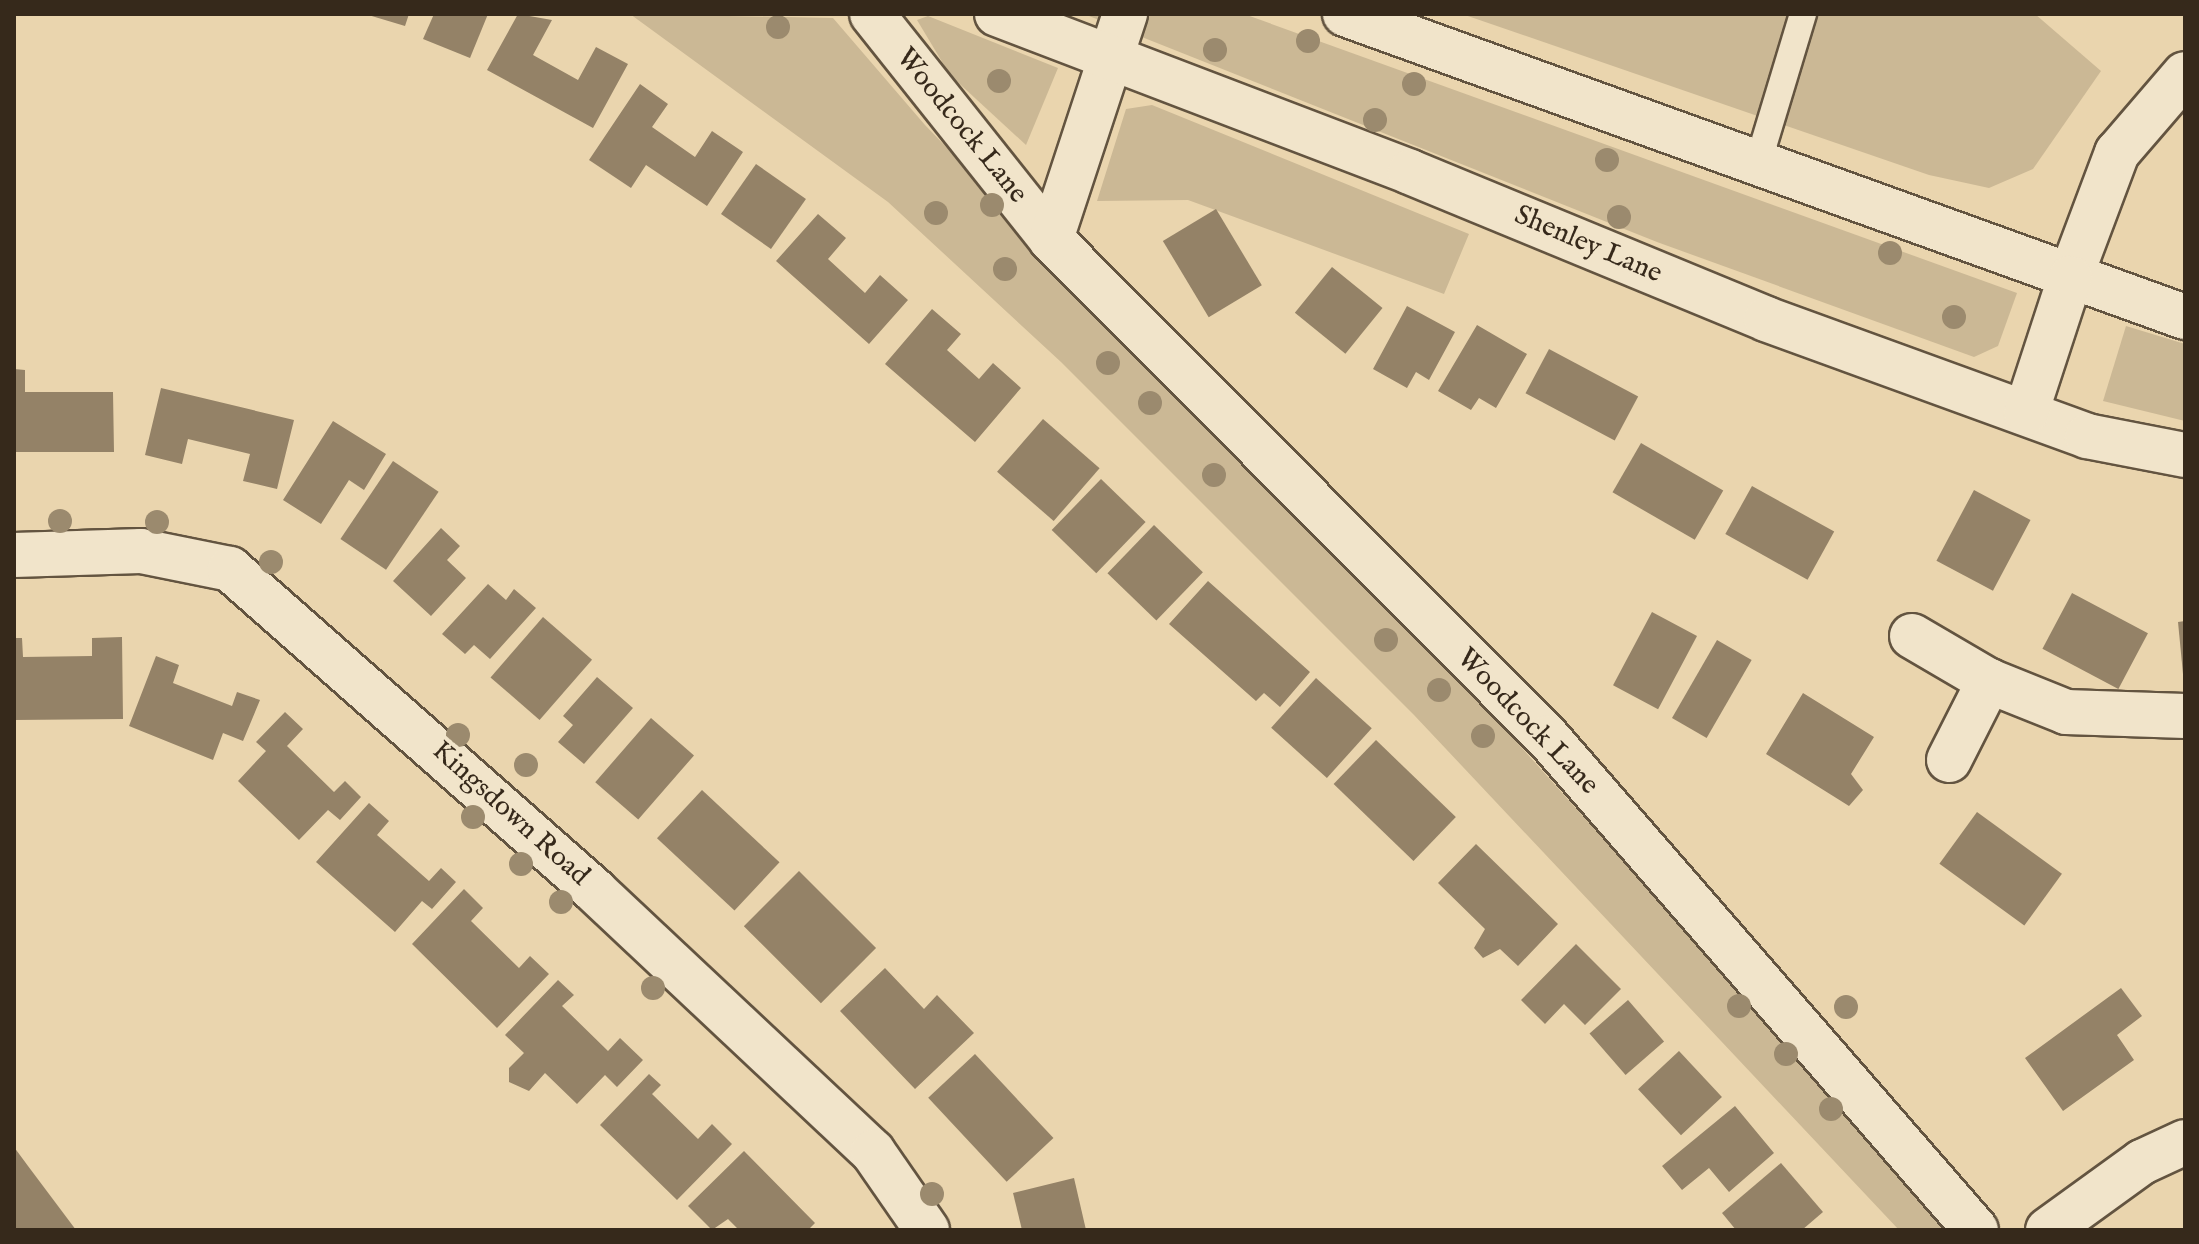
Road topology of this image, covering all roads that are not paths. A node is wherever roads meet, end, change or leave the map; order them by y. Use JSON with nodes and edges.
{"nodes":[{"id":1,"x":872,"y":14,"type":"edge"},
{"id":2,"x":997,"y":14,"type":"edge"},
{"id":3,"x":1125,"y":14,"type":"edge"},
{"id":4,"x":1345,"y":14,"type":"edge"},
{"id":5,"x":1803,"y":14,"type":"edge"},
{"id":6,"x":1111,"y":59,"type":"junction"},
{"id":7,"x":2185,"y":74,"type":"edge"},
{"id":8,"x":1758,"y":163,"type":"junction"},
{"id":9,"x":1051,"y":239,"type":"junction"},
{"id":10,"x":2070,"y":278,"type":"junction"},
{"id":11,"x":2185,"y":317,"type":"edge"},
{"id":12,"x":2026,"y":413,"type":"junction"},
{"id":13,"x":2185,"y":455,"type":"edge"},
{"id":14,"x":14,"y":555,"type":"edge"},
{"id":15,"x":1912,"y":636,"type":"dead end"},
{"id":16,"x":1989,"y":681,"type":"junction"},
{"id":17,"x":2185,"y":716,"type":"edge"},
{"id":18,"x":1949,"y":760,"type":"dead end"},
{"id":19,"x":2185,"y":1142,"type":"edge"},
{"id":20,"x":927,"y":1230,"type":"edge"},
{"id":21,"x":1976,"y":1230,"type":"edge"},
{"id":22,"x":2048,"y":1230,"type":"edge"}],
"edges":[{"from":1,"to":9,"type":"street","name":"Woodcock Lane"},
{"from":2,"to":6,"type":"street","name":"Shenley Lane"},
{"from":3,"to":6,"type":"street","name":"Woodcock Lane"},
{"from":4,"to":8,"type":"street"},
{"from":5,"to":8,"type":"lane"},
{"from":6,"to":9,"type":"street","name":"Woodcock Lane"},
{"from":6,"to":12,"type":"street","name":"Shenley Lane"},
{"from":7,"to":10,"type":"street"},
{"from":8,"to":10,"type":"street"},
{"from":9,"to":21,"type":"street","name":"Woodcock Lane"},
{"from":10,"to":11,"type":"street"},
{"from":10,"to":12,"type":"street"},
{"from":12,"to":13,"type":"street","name":"Shenley Lane"},
{"from":14,"to":20,"type":"street","name":"Kingsdown Road"},
{"from":15,"to":16,"type":"street"},
{"from":16,"to":17,"type":"street"},
{"from":16,"to":18,"type":"street"},
{"from":19,"to":22,"type":"street"}]}
